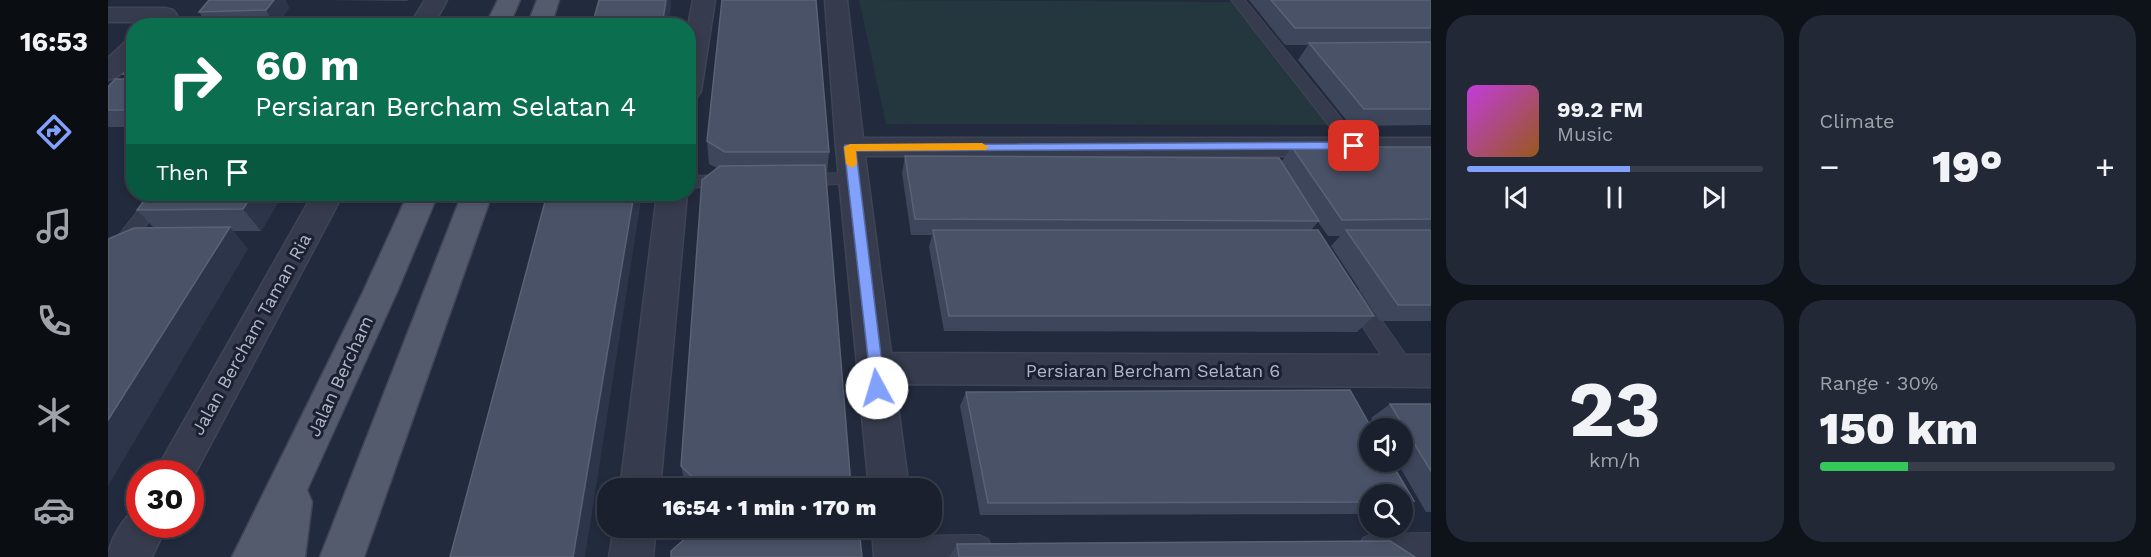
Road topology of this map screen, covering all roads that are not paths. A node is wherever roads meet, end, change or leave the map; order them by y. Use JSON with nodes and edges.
{"nodes":[{"id":1,"x":436,"y":0,"type":"edge"},
{"id":2,"x":509,"y":0,"type":"edge"},
{"id":3,"x":548,"y":0,"type":"edge"},
{"id":4,"x":704,"y":0,"type":"edge"},
{"id":5,"x":836,"y":0,"type":"edge"},
{"id":6,"x":1238,"y":0,"type":"edge"},
{"id":7,"x":166,"y":13,"type":"edge"},
{"id":8,"x":108,"y":15,"type":"edge"},
{"id":9,"x":426,"y":18,"type":"edge"},
{"id":10,"x":501,"y":18,"type":"edge"},
{"id":11,"x":542,"y":18,"type":"edge"},
{"id":12,"x":696,"y":46,"type":"edge"},
{"id":13,"x":126,"y":54,"type":"edge"},
{"id":14,"x":108,"y":72,"type":"edge"},
{"id":15,"x":1354,"y":146,"type":"junction"},
{"id":16,"x":850,"y":147,"type":"junction"},
{"id":17,"x":1431,"y":147,"type":"edge"},
{"id":18,"x":853,"y":179,"type":"junction"},
{"id":19,"x":783,"y":180,"type":"edge"},
{"id":20,"x":747,"y":181,"type":"edge"},
{"id":21,"x":696,"y":182,"type":"edge"},
{"id":22,"x":155,"y":201,"type":"edge"},
{"id":23,"x":324,"y":201,"type":"edge"},
{"id":24,"x":420,"y":201,"type":"edge"},
{"id":25,"x":474,"y":201,"type":"edge"},
{"id":26,"x":671,"y":201,"type":"edge"},
{"id":27,"x":108,"y":263,"type":"edge"},
{"id":28,"x":1342,"y":279,"type":"edge"},
{"id":29,"x":875,"y":368,"type":"junction"},
{"id":30,"x":1418,"y":371,"type":"edge"},
{"id":31,"x":182,"y":460,"type":"edge"},
{"id":32,"x":295,"y":470,"type":"junction"},
{"id":33,"x":641,"y":478,"type":"edge"},
{"id":34,"x":888,"y":478,"type":"edge"},
{"id":35,"x":139,"y":538,"type":"edge"},
{"id":36,"x":634,"y":538,"type":"edge"},
{"id":37,"x":895,"y":544,"type":"edge"},
{"id":38,"x":1431,"y":546,"type":"edge"},
{"id":39,"x":1350,"y":547,"type":"edge"},
{"id":40,"x":1003,"y":548,"type":"edge"},
{"id":41,"x":128,"y":557,"type":"edge"},
{"id":42,"x":254,"y":557,"type":"edge"},
{"id":43,"x":283,"y":557,"type":"edge"},
{"id":44,"x":342,"y":557,"type":"edge"},
{"id":45,"x":631,"y":557,"type":"edge"}],
"edges":[{"from":1,"to":9,"type":"street"},
{"from":2,"to":10,"type":"main road"},
{"from":3,"to":11,"type":"main road"},
{"from":4,"to":12,"type":"street"},
{"from":5,"to":16,"type":"street"},
{"from":6,"to":15,"type":"lane"},
{"from":7,"to":8,"type":"street"},
{"from":13,"to":14,"type":"street"},
{"from":15,"to":16,"type":"street"},
{"from":15,"to":17,"type":"street"},
{"from":16,"to":18,"type":"street"},
{"from":18,"to":19,"type":"lane"},
{"from":18,"to":29,"type":"street"},
{"from":20,"to":21,"type":"lane"},
{"from":22,"to":27,"type":"lane"},
{"from":23,"to":31,"type":"street","name":"Jalan Bercham Taman Ria"},
{"from":24,"to":32,"type":"main road","name":"Jalan Bercham"},
{"from":25,"to":44,"type":"main road"},
{"from":26,"to":33,"type":"street"},
{"from":28,"to":30,"type":"lane"},
{"from":29,"to":30,"type":"street","name":"Persiaran Bercham Selatan 6"},
{"from":29,"to":34,"type":"street"},
{"from":32,"to":42,"type":"main road","name":"Jalan Bercham"},
{"from":32,"to":43,"type":"main road"},
{"from":35,"to":41,"type":"street"},
{"from":36,"to":45,"type":"street"},
{"from":37,"to":40,"type":"lane"},
{"from":38,"to":39,"type":"lane"}]}
